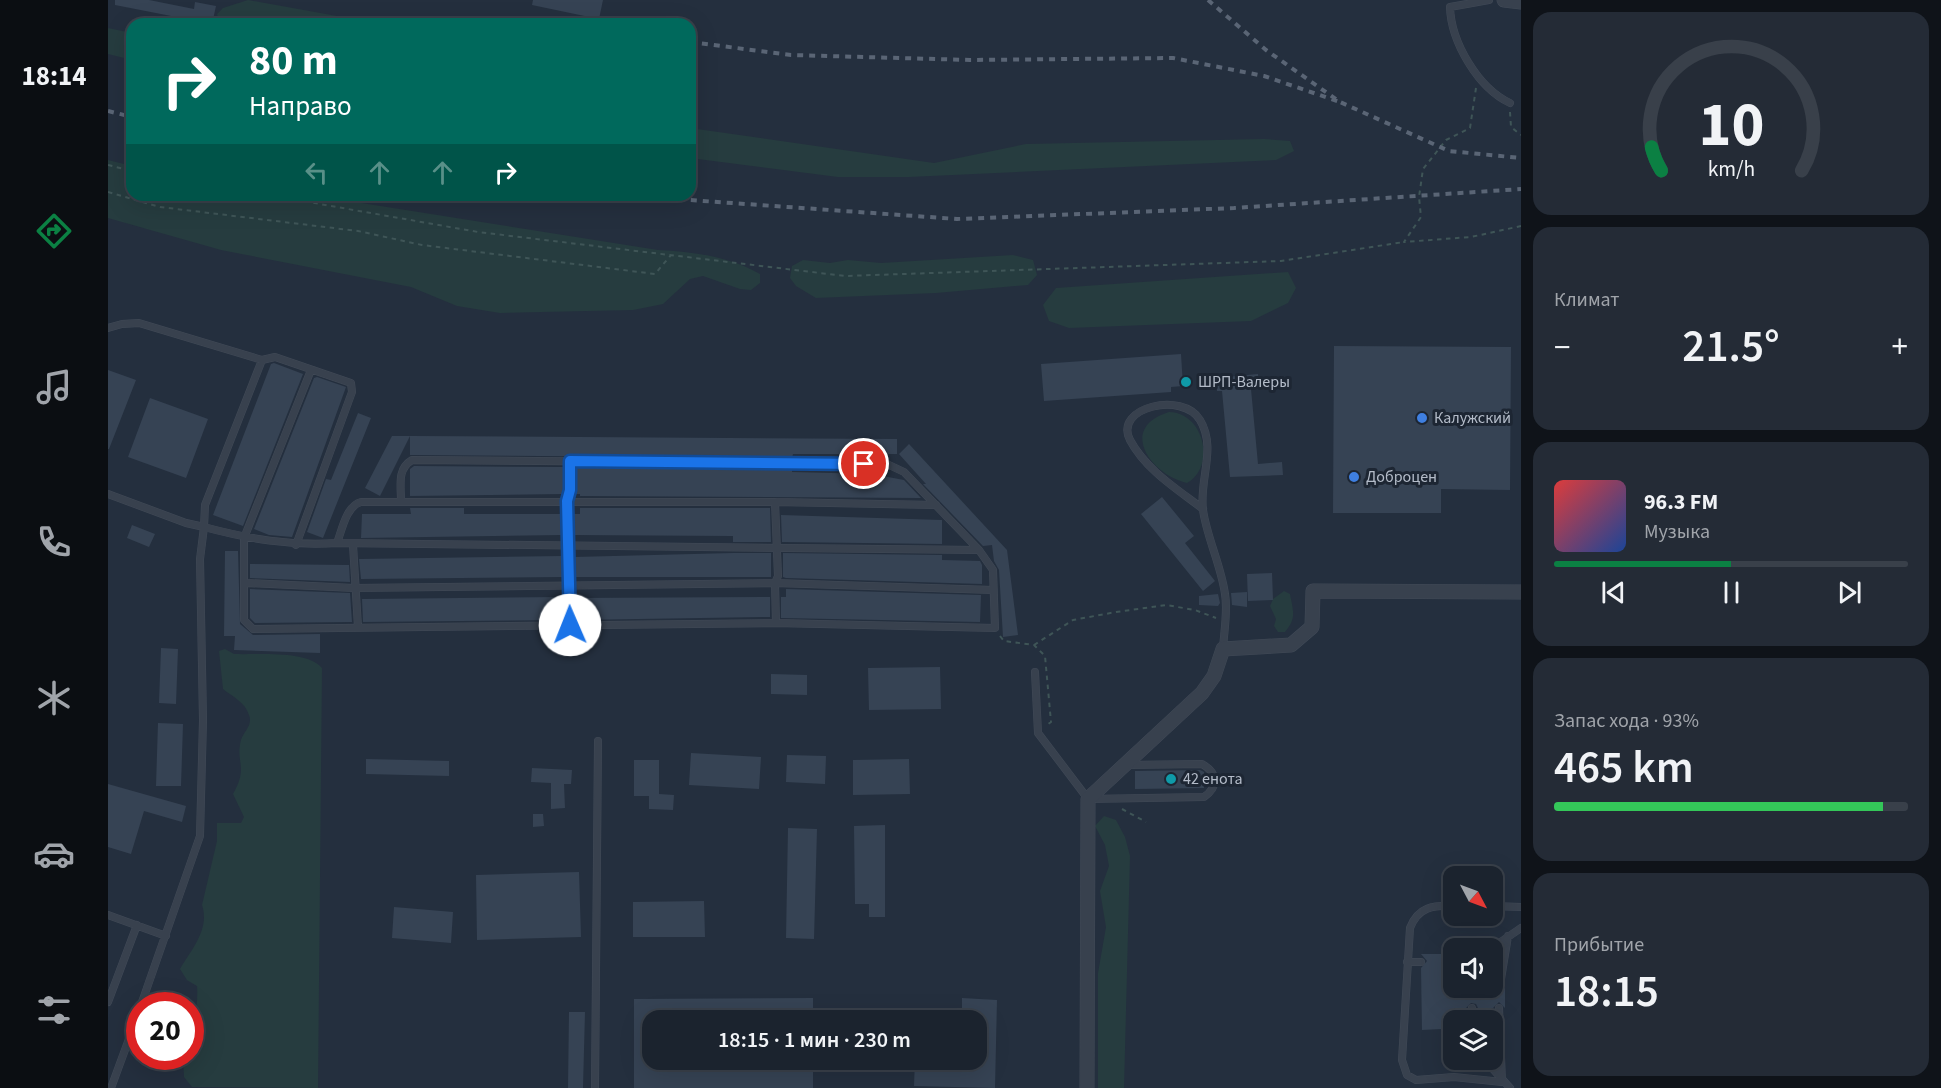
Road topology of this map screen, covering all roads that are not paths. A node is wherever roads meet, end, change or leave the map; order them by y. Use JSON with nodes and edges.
{"nodes":[{"id":1,"x":1489,"y":0,"type":"edge"},
{"id":2,"x":1504,"y":0,"type":"edge"},
{"id":3,"x":1521,"y":2,"type":"edge"},
{"id":4,"x":1510,"y":103,"type":"road end"},
{"id":5,"x":108,"y":328,"type":"edge"},
{"id":6,"x":262,"y":360,"type":"junction"},
{"id":7,"x":311,"y":370,"type":"junction"},
{"id":8,"x":570,"y":461,"type":"junction"},
{"id":9,"x":108,"y":494,"type":"edge"},
{"id":10,"x":401,"y":501,"type":"junction"},
{"id":11,"x":567,"y":501,"type":"junction"},
{"id":12,"x":775,"y":502,"type":"junction"},
{"id":13,"x":936,"y":505,"type":"junction"},
{"id":14,"x":1203,"y":508,"type":"junction"},
{"id":15,"x":204,"y":527,"type":"junction"},
{"id":16,"x":244,"y":538,"type":"junction"},
{"id":17,"x":337,"y":543,"type":"junction"},
{"id":18,"x":296,"y":545,"type":"junction"},
{"id":19,"x":353,"y":545,"type":"junction"},
{"id":20,"x":567,"y":545,"type":"junction"},
{"id":21,"x":777,"y":546,"type":"junction"},
{"id":22,"x":979,"y":550,"type":"junction"},
{"id":23,"x":246,"y":583,"type":"junction"},
{"id":24,"x":775,"y":583,"type":"junction"},
{"id":25,"x":569,"y":584,"type":"junction"},
{"id":26,"x":354,"y":588,"type":"junction"},
{"id":27,"x":993,"y":590,"type":"junction"},
{"id":28,"x":1521,"y":592,"type":"edge"},
{"id":29,"x":776,"y":623,"type":"junction"},
{"id":30,"x":570,"y":625,"type":"junction"},
{"id":31,"x":358,"y":627,"type":"junction"},
{"id":32,"x":1223,"y":649,"type":"junction"},
{"id":33,"x":1035,"y":672,"type":"dead end"},
{"id":34,"x":598,"y":741,"type":"dead end"},
{"id":35,"x":1124,"y":765,"type":"junction"},
{"id":36,"x":1088,"y":799,"type":"junction"},
{"id":37,"x":1443,"y":905,"type":"edge"},
{"id":38,"x":1503,"y":906,"type":"edge"},
{"id":39,"x":1521,"y":907,"type":"edge"},
{"id":40,"x":108,"y":915,"type":"edge"},
{"id":41,"x":137,"y":925,"type":"junction"},
{"id":42,"x":1521,"y":928,"type":"edge"},
{"id":43,"x":166,"y":936,"type":"junction"},
{"id":44,"x":1508,"y":936,"type":"junction"},
{"id":45,"x":1503,"y":940,"type":"edge"},
{"id":46,"x":1407,"y":962,"type":"junction"},
{"id":47,"x":1421,"y":962,"type":"dead end"},
{"id":48,"x":1503,"y":967,"type":"edge"},
{"id":49,"x":145,"y":992,"type":"edge"},
{"id":50,"x":108,"y":1002,"type":"edge"},
{"id":51,"x":1499,"y":1008,"type":"dead end"},
{"id":52,"x":126,"y":1046,"type":"edge"},
{"id":53,"x":1493,"y":1070,"type":"edge"},
{"id":54,"x":1502,"y":1082,"type":"junction"},
{"id":55,"x":111,"y":1088,"type":"edge"},
{"id":56,"x":595,"y":1088,"type":"edge"},
{"id":57,"x":1087,"y":1088,"type":"edge"},
{"id":58,"x":1510,"y":1088,"type":"edge"}],
"edges":[{"from":1,"to":4,"type":"lane"},
{"from":2,"to":3,"type":"street"},
{"from":5,"to":6,"type":"lane"},
{"from":6,"to":7,"type":"lane"},
{"from":6,"to":15,"type":"lane"},
{"from":7,"to":16,"type":"lane"},
{"from":7,"to":18,"type":"lane"},
{"from":8,"to":10,"type":"lane"},
{"from":8,"to":11,"type":"lane"},
{"from":8,"to":13,"type":"lane"},
{"from":9,"to":15,"type":"lane"},
{"from":10,"to":11,"type":"lane"},
{"from":10,"to":17,"type":"lane"},
{"from":11,"to":12,"type":"lane"},
{"from":11,"to":20,"type":"lane"},
{"from":12,"to":13,"type":"lane"},
{"from":12,"to":21,"type":"lane"},
{"from":13,"to":22,"type":"lane"},
{"from":14,"to":14,"type":"lane"},
{"from":14,"to":32,"type":"lane"},
{"from":15,"to":16,"type":"lane"},
{"from":15,"to":43,"type":"lane"},
{"from":16,"to":18,"type":"lane"},
{"from":16,"to":23,"type":"lane"},
{"from":17,"to":18,"type":"lane"},
{"from":17,"to":19,"type":"lane"},
{"from":19,"to":20,"type":"lane"},
{"from":19,"to":26,"type":"lane"},
{"from":20,"to":21,"type":"lane"},
{"from":20,"to":25,"type":"lane"},
{"from":21,"to":22,"type":"lane"},
{"from":21,"to":24,"type":"lane"},
{"from":22,"to":27,"type":"lane"},
{"from":23,"to":26,"type":"lane"},
{"from":23,"to":31,"type":"lane"},
{"from":24,"to":25,"type":"lane"},
{"from":24,"to":27,"type":"lane"},
{"from":24,"to":29,"type":"lane"},
{"from":25,"to":26,"type":"lane"},
{"from":25,"to":30,"type":"lane"},
{"from":26,"to":31,"type":"lane"},
{"from":27,"to":29,"type":"lane"},
{"from":28,"to":32,"type":"street"},
{"from":29,"to":30,"type":"lane"},
{"from":30,"to":31,"type":"lane"},
{"from":32,"to":35,"type":"street"},
{"from":33,"to":36,"type":"lane"},
{"from":34,"to":56,"type":"lane"},
{"from":35,"to":36,"type":"street"},
{"from":35,"to":36,"type":"lane"},
{"from":36,"to":57,"type":"street"},
{"from":37,"to":46,"type":"lane"},
{"from":38,"to":39,"type":"lane"},
{"from":40,"to":41,"type":"lane"},
{"from":41,"to":43,"type":"lane"},
{"from":41,"to":50,"type":"lane"},
{"from":42,"to":44,"type":"lane"},
{"from":43,"to":49,"type":"lane"},
{"from":44,"to":45,"type":"lane"},
{"from":44,"to":48,"type":"lane"},
{"from":46,"to":47,"type":"lane"},
{"from":46,"to":54,"type":"lane"},
{"from":51,"to":54,"type":"lane"},
{"from":52,"to":55,"type":"lane"},
{"from":53,"to":54,"type":"lane"},
{"from":54,"to":58,"type":"lane"}]}
